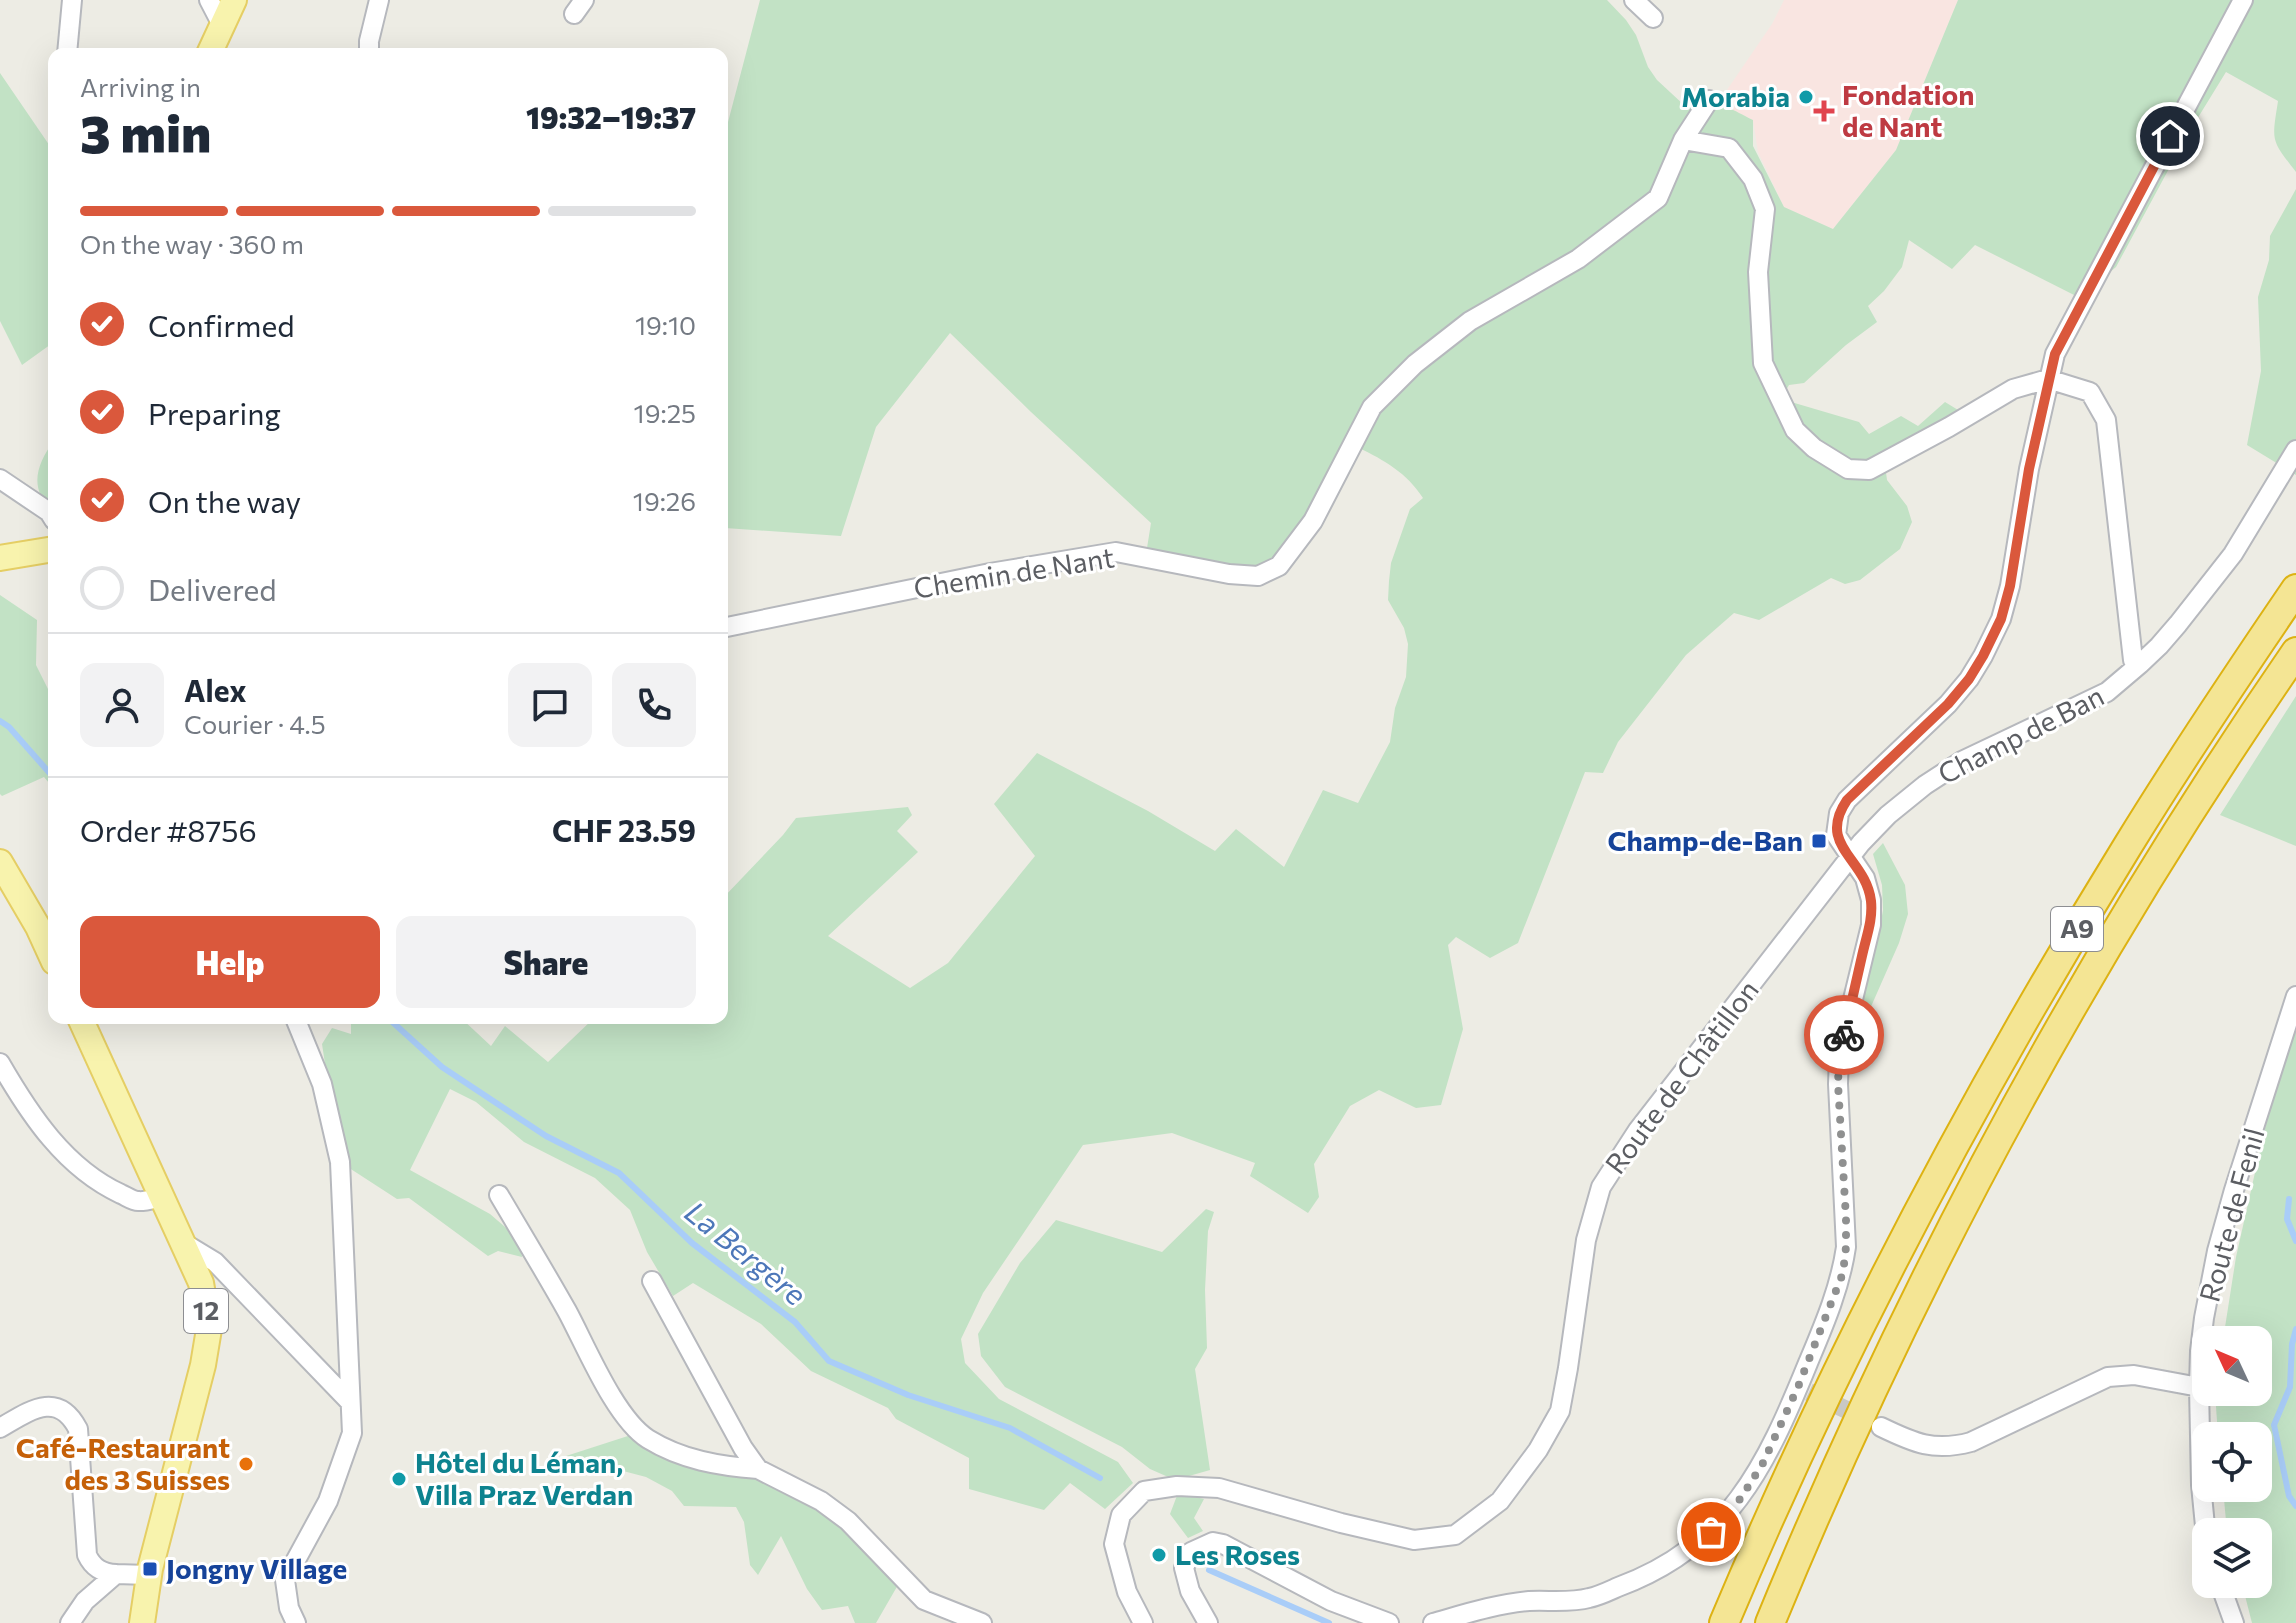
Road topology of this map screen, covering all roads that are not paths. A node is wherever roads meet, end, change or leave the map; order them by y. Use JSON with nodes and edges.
{"nodes":[{"id":1,"x":72,"y":0,"type":"edge"},
{"id":2,"x":209,"y":0,"type":"edge"},
{"id":3,"x":234,"y":0,"type":"edge"},
{"id":4,"x":379,"y":0,"type":"edge"},
{"id":5,"x":1634,"y":0,"type":"edge"},
{"id":6,"x":2243,"y":0,"type":"edge"},
{"id":7,"x":1653,"y":18,"type":"dead end"},
{"id":8,"x":222,"y":25,"type":"junction"},
{"id":9,"x":68,"y":48,"type":"edge"},
{"id":10,"x":212,"y":48,"type":"edge"},
{"id":11,"x":369,"y":48,"type":"edge"},
{"id":12,"x":1709,"y":100,"type":"dead end"},
{"id":13,"x":1683,"y":140,"type":"junction"},
{"id":14,"x":2048,"y":379,"type":"junction"},
{"id":15,"x":2296,"y":450,"type":"edge"},
{"id":16,"x":0,"y":479,"type":"edge"},
{"id":17,"x":48,"y":511,"type":"edge"},
{"id":18,"x":48,"y":550,"type":"edge"},
{"id":19,"x":0,"y":558,"type":"edge"},
{"id":20,"x":2296,"y":589,"type":"edge"},
{"id":21,"x":728,"y":627,"type":"edge"},
{"id":22,"x":2296,"y":652,"type":"edge"},
{"id":23,"x":2140,"y":664,"type":"junction"},
{"id":24,"x":1850,"y":858,"type":"junction"},
{"id":25,"x":0,"y":862,"type":"edge"},
{"id":26,"x":48,"y":949,"type":"edge"},
{"id":27,"x":2296,"y":996,"type":"edge"},
{"id":28,"x":83,"y":1024,"type":"edge"},
{"id":29,"x":297,"y":1024,"type":"edge"},
{"id":30,"x":0,"y":1063,"type":"edge"},
{"id":31,"x":499,"y":1195,"type":"dead end"},
{"id":32,"x":162,"y":1197,"type":"junction"},
{"id":33,"x":182,"y":1242,"type":"junction"},
{"id":34,"x":652,"y":1281,"type":"dead end"},
{"id":35,"x":2203,"y":1326,"type":"edge"},
{"id":36,"x":2192,"y":1386,"type":"edge"},
{"id":37,"x":350,"y":1402,"type":"junction"},
{"id":38,"x":2199,"y":1406,"type":"edge"},
{"id":39,"x":1881,"y":1427,"type":"tunnel mouth"},
{"id":40,"x":0,"y":1428,"type":"edge"},
{"id":41,"x":758,"y":1469,"type":"junction"},
{"id":42,"x":2204,"y":1518,"type":"edge"},
{"id":43,"x":116,"y":1574,"type":"junction"},
{"id":44,"x":148,"y":1575,"type":"junction"},
{"id":45,"x":2225,"y":1598,"type":"edge"},
{"id":46,"x":70,"y":1623,"type":"edge"},
{"id":47,"x":142,"y":1623,"type":"edge"},
{"id":48,"x":296,"y":1623,"type":"edge"},
{"id":49,"x":982,"y":1623,"type":"edge"},
{"id":50,"x":1143,"y":1623,"type":"edge"},
{"id":51,"x":1208,"y":1623,"type":"edge"},
{"id":52,"x":1389,"y":1623,"type":"edge"},
{"id":53,"x":1433,"y":1623,"type":"edge"},
{"id":54,"x":1724,"y":1623,"type":"edge"},
{"id":55,"x":1770,"y":1623,"type":"edge"},
{"id":56,"x":2234,"y":1623,"type":"edge"}],
"edges":[{"from":1,"to":9,"type":"street"},
{"from":2,"to":8,"type":"street"},
{"from":3,"to":8,"type":"main road"},
{"from":4,"to":11,"type":"street"},
{"from":5,"to":7,"type":"street"},
{"from":6,"to":14,"type":"street"},
{"from":8,"to":10,"type":"main road"},
{"from":12,"to":13,"type":"street","name":"Chemin de Nant"},
{"from":13,"to":14,"type":"street"},
{"from":13,"to":21,"type":"street","name":"Chemin de Nant"},
{"from":14,"to":23,"type":"street"},
{"from":14,"to":24,"type":"street"},
{"from":15,"to":23,"type":"street","name":"Champ de Ban"},
{"from":16,"to":17,"type":"street"},
{"from":18,"to":19,"type":"main road"},
{"from":20,"to":54,"type":"highway","number":"A9"},
{"from":22,"to":55,"type":"highway","number":"A9"},
{"from":23,"to":24,"type":"street","name":"Champ de Ban"},
{"from":24,"to":50,"type":"street","name":"Route de Châtillon"},
{"from":24,"to":53,"type":"street"},
{"from":25,"to":26,"type":"main road"},
{"from":27,"to":35,"type":"street","name":"Route de Fenil"},
{"from":28,"to":32,"type":"main road","number":"12"},
{"from":29,"to":37,"type":"street"},
{"from":30,"to":32,"type":"street"},
{"from":31,"to":41,"type":"street"},
{"from":32,"to":33,"type":"main road","number":"12"},
{"from":33,"to":37,"type":"street"},
{"from":33,"to":44,"type":"main road","number":"12"},
{"from":34,"to":41,"type":"street"},
{"from":36,"to":39,"type":"street"},
{"from":37,"to":48,"type":"street"},
{"from":38,"to":42,"type":"street","name":"Route de Fenil"},
{"from":40,"to":43,"type":"street"},
{"from":41,"to":49,"type":"street"},
{"from":43,"to":44,"type":"street"},
{"from":43,"to":46,"type":"street"},
{"from":44,"to":47,"type":"main road","number":"12"},
{"from":45,"to":56,"type":"street"},
{"from":51,"to":52,"type":"street"}]}
